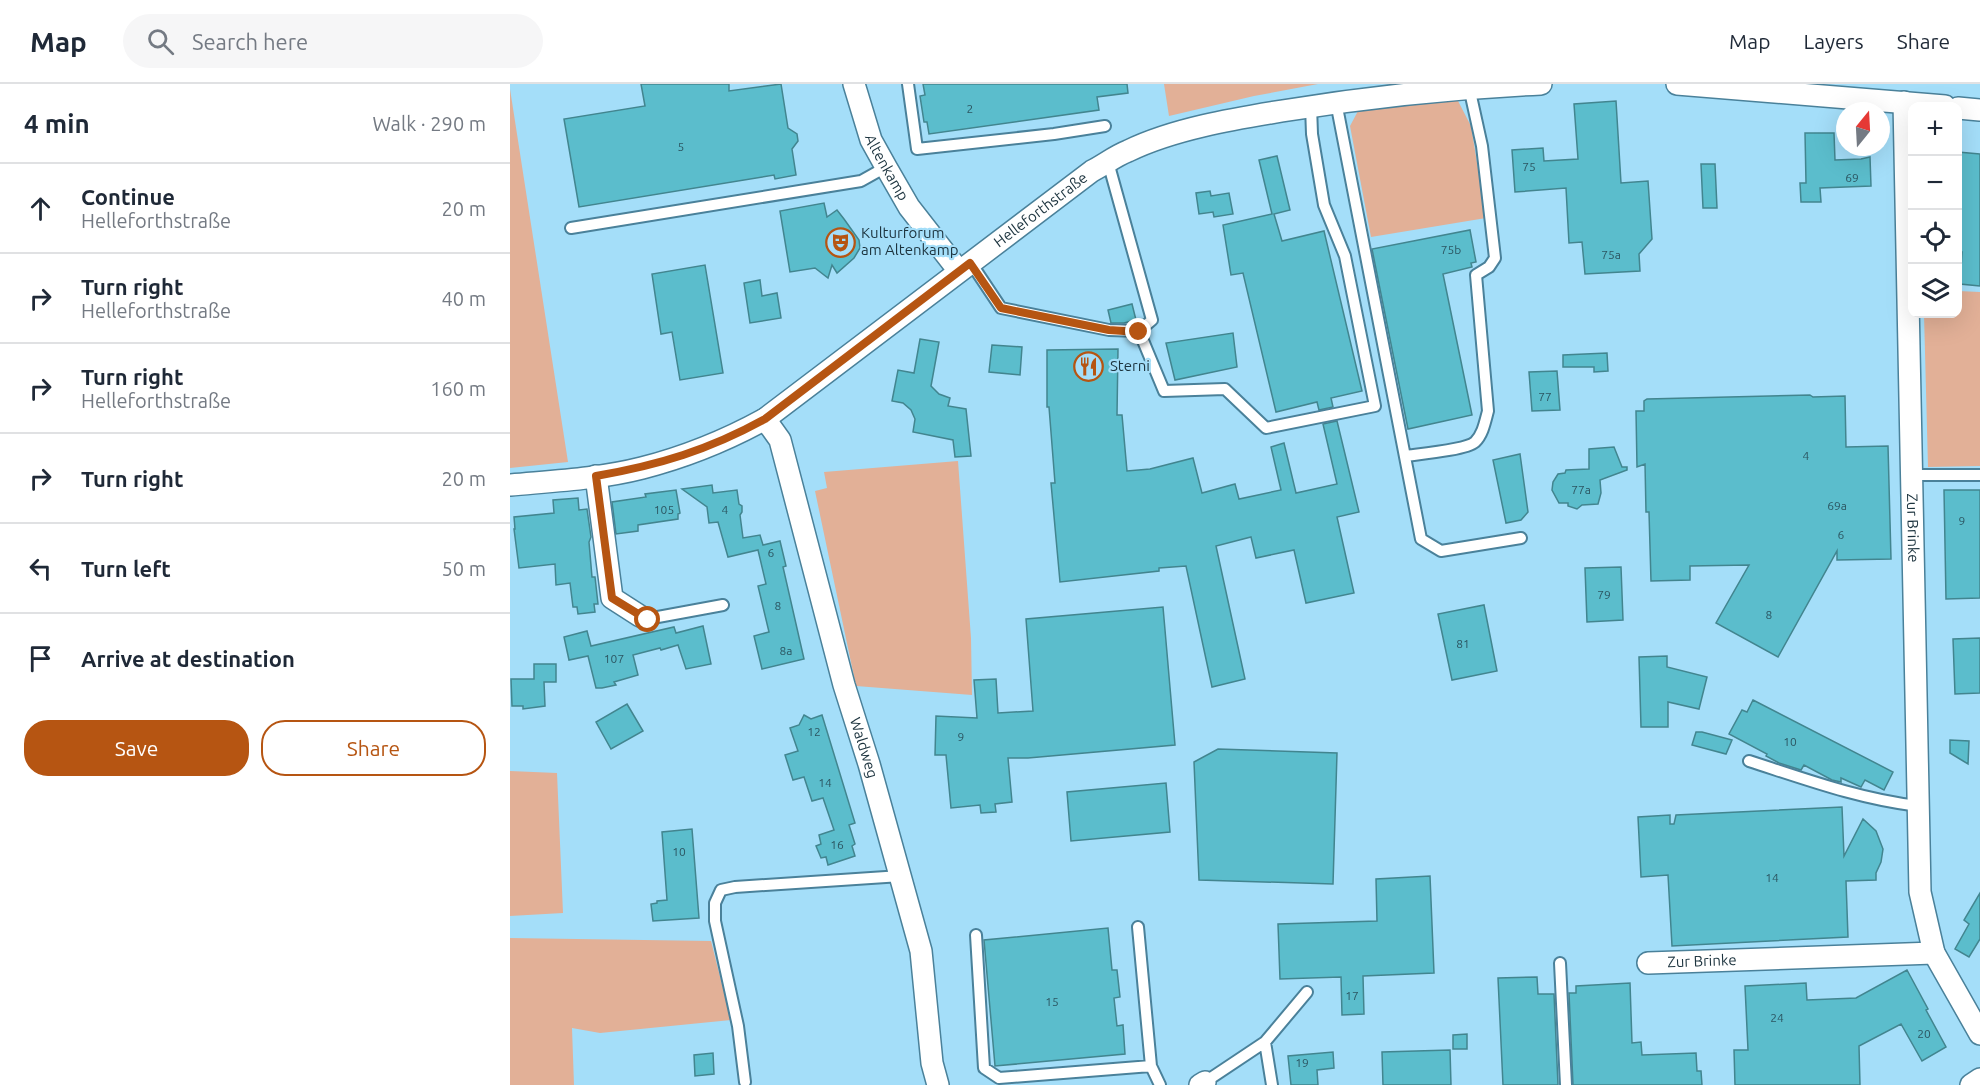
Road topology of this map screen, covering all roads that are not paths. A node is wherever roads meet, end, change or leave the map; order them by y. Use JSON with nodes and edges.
{"nodes":[{"id":1,"x":854,"y":84,"type":"edge"},
{"id":2,"x":908,"y":84,"type":"edge"},
{"id":3,"x":1540,"y":84,"type":"edge"},
{"id":4,"x":1677,"y":84,"type":"edge"},
{"id":5,"x":1469,"y":87,"type":"junction"},
{"id":6,"x":1370,"y":91,"type":"edge"},
{"id":7,"x":1336,"y":102,"type":"junction"},
{"id":8,"x":1904,"y":102,"type":"junction"},
{"id":9,"x":1908,"y":102,"type":"edge"},
{"id":10,"x":1311,"y":106,"type":"junction"},
{"id":11,"x":1962,"y":108,"type":"edge"},
{"id":12,"x":1980,"y":110,"type":"edge"},
{"id":13,"x":1106,"y":126,"type":"dead end"},
{"id":14,"x":1108,"y":162,"type":"junction"},
{"id":15,"x":886,"y":167,"type":"junction"},
{"id":16,"x":571,"y":228,"type":"dead end"},
{"id":17,"x":965,"y":267,"type":"junction"},
{"id":18,"x":1139,"y":332,"type":"junction"},
{"id":19,"x":765,"y":419,"type":"junction"},
{"id":20,"x":1405,"y":456,"type":"junction"},
{"id":21,"x":1911,"y":475,"type":"junction"},
{"id":22,"x":1980,"y":475,"type":"edge"},
{"id":23,"x":596,"y":476,"type":"junction"},
{"id":24,"x":510,"y":485,"type":"edge"},
{"id":25,"x":1521,"y":538,"type":"dead end"},
{"id":26,"x":723,"y":605,"type":"dead end"},
{"id":27,"x":640,"y":616,"type":"joint"},
{"id":28,"x":1749,"y":760,"type":"dead end"},
{"id":29,"x":1918,"y":806,"type":"junction"},
{"id":30,"x":901,"y":876,"type":"junction"},
{"id":31,"x":1138,"y":927,"type":"dead end"},
{"id":32,"x":976,"y":935,"type":"dead end"},
{"id":33,"x":1934,"y":953,"type":"junction"},
{"id":34,"x":1560,"y":963,"type":"dead end"},
{"id":35,"x":1648,"y":963,"type":"dead end"},
{"id":36,"x":1307,"y":992,"type":"dead end"},
{"id":37,"x":1980,"y":1034,"type":"edge"},
{"id":38,"x":1265,"y":1042,"type":"junction"},
{"id":39,"x":1151,"y":1066,"type":"junction"},
{"id":40,"x":1980,"y":1079,"type":"edge"},
{"id":41,"x":745,"y":1082,"type":"dead end"},
{"id":42,"x":1202,"y":1084,"type":"edge"},
{"id":43,"x":938,"y":1085,"type":"edge"},
{"id":44,"x":1160,"y":1085,"type":"edge"},
{"id":45,"x":1272,"y":1085,"type":"edge"},
{"id":46,"x":1566,"y":1085,"type":"edge"},
{"id":47,"x":1971,"y":1085,"type":"edge"}],
"edges":[{"from":1,"to":15,"type":"street","name":"Altenkamp"},
{"from":2,"to":13,"type":"lane"},
{"from":3,"to":5,"type":"street","name":"Helleforthstraße"},
{"from":4,"to":8,"type":"street"},
{"from":5,"to":6,"type":"street","name":"Helleforthstraße"},
{"from":5,"to":20,"type":"lane"},
{"from":6,"to":7,"type":"street","name":"Helleforthstraße"},
{"from":7,"to":10,"type":"street","name":"Helleforthstraße"},
{"from":7,"to":20,"type":"lane"},
{"from":8,"to":9,"type":"street"},
{"from":8,"to":21,"type":"street","name":"Zur Brinke"},
{"from":10,"to":14,"type":"street","name":"Helleforthstraße"},
{"from":10,"to":18,"type":"lane"},
{"from":11,"to":12,"type":"street"},
{"from":14,"to":17,"type":"street","name":"Helleforthstraße"},
{"from":14,"to":18,"type":"lane"},
{"from":15,"to":16,"type":"lane"},
{"from":15,"to":17,"type":"street","name":"Altenkamp"},
{"from":17,"to":18,"type":"lane"},
{"from":17,"to":19,"type":"street","name":"Helleforthstraße"},
{"from":19,"to":23,"type":"street","name":"Helleforthstraße"},
{"from":19,"to":30,"type":"street","name":"Waldweg"},
{"from":20,"to":25,"type":"lane"},
{"from":21,"to":22,"type":"lane"},
{"from":21,"to":29,"type":"street","name":"Zur Brinke"},
{"from":23,"to":24,"type":"street","name":"Helleforthstraße"},
{"from":23,"to":27,"type":"street"},
{"from":26,"to":27,"type":"lane"},
{"from":28,"to":29,"type":"lane"},
{"from":29,"to":33,"type":"street","name":"Zur Brinke"},
{"from":30,"to":41,"type":"lane"},
{"from":30,"to":43,"type":"street","name":"Waldweg"},
{"from":31,"to":39,"type":"lane"},
{"from":32,"to":39,"type":"lane"},
{"from":33,"to":35,"type":"street","name":"Zur Brinke"},
{"from":33,"to":37,"type":"street","name":"Zur Brinke"},
{"from":34,"to":46,"type":"lane"},
{"from":36,"to":38,"type":"lane"},
{"from":38,"to":42,"type":"lane"},
{"from":38,"to":45,"type":"lane"},
{"from":39,"to":44,"type":"lane"},
{"from":40,"to":47,"type":"street"}]}
